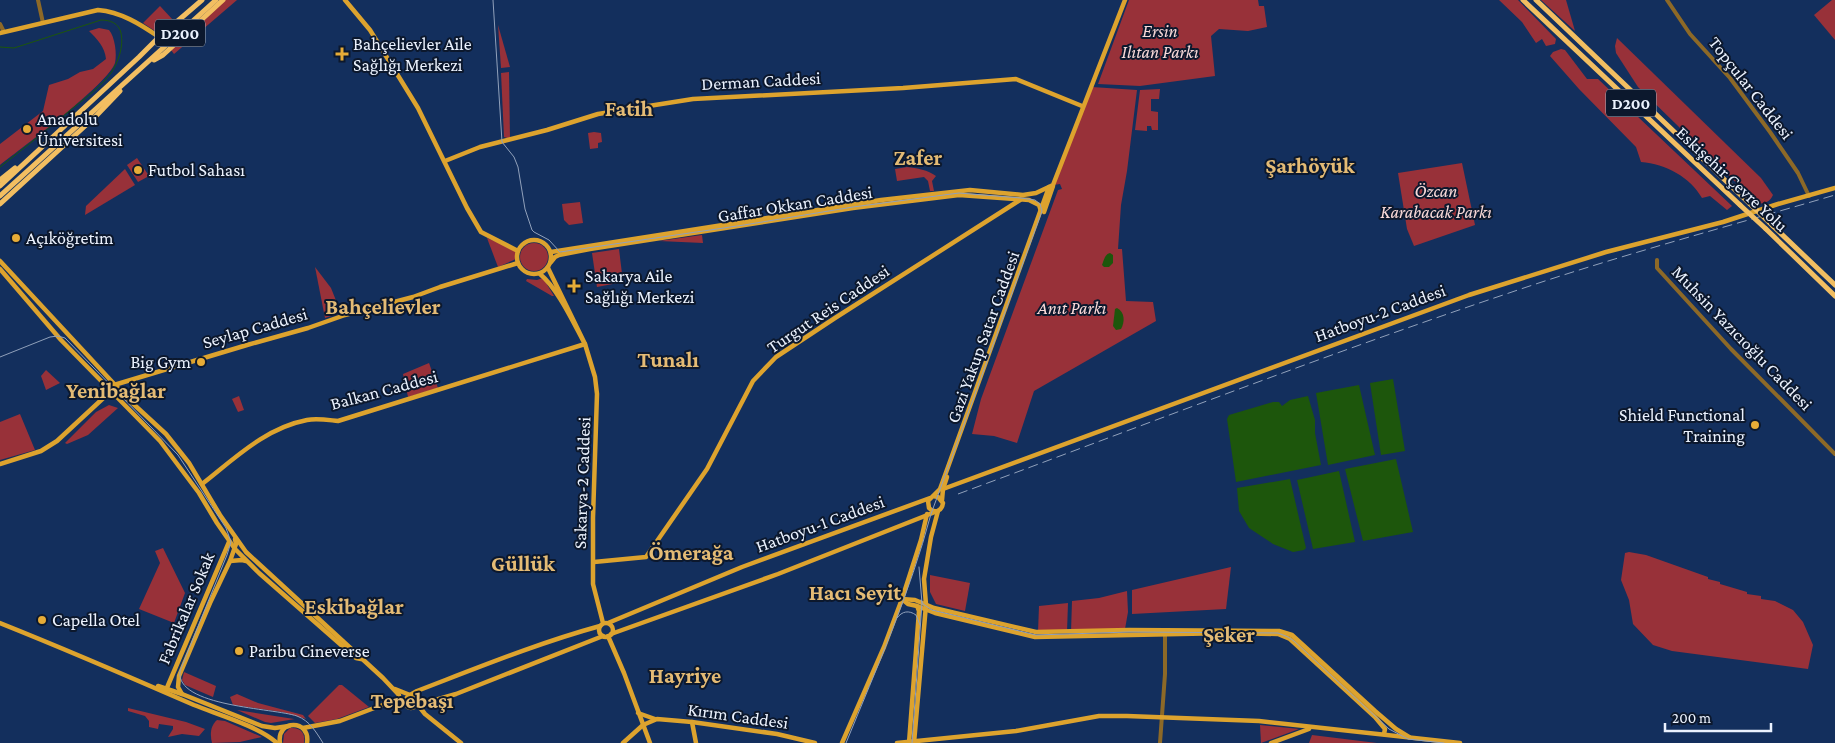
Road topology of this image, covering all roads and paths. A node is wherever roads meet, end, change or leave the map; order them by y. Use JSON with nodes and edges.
{"nodes":[{"id":1,"x":38,"y":0,"type":"edge"},
{"id":2,"x":200,"y":0,"type":"edge"},
{"id":3,"x":216,"y":0,"type":"edge"},
{"id":4,"x":223,"y":0,"type":"edge"},
{"id":5,"x":345,"y":0,"type":"edge"},
{"id":6,"x":1124,"y":0,"type":"edge"},
{"id":7,"x":1523,"y":0,"type":"edge"},
{"id":8,"x":1536,"y":0,"type":"edge"},
{"id":9,"x":1667,"y":0,"type":"edge"},
{"id":10,"x":43,"y":23,"type":"junction"},
{"id":11,"x":0,"y":24,"type":"edge"},
{"id":12,"x":2,"y":32,"type":"edge"},
{"id":13,"x":158,"y":37,"type":"junction"},
{"id":14,"x":145,"y":66,"type":"junction"},
{"id":15,"x":126,"y":81,"type":"junction"},
{"id":16,"x":1082,"y":106,"type":"junction"},
{"id":17,"x":83,"y":108,"type":"junction"},
{"id":18,"x":445,"y":161,"type":"junction"},
{"id":19,"x":0,"y":180,"type":"edge"},
{"id":20,"x":1053,"y":185,"type":"junction"},
{"id":21,"x":0,"y":186,"type":"edge"},
{"id":22,"x":1048,"y":188,"type":"junction"},
{"id":23,"x":1835,"y":188,"type":"edge"},
{"id":24,"x":0,"y":196,"type":"edge"},
{"id":25,"x":1809,"y":196,"type":"junction"},
{"id":26,"x":1020,"y":200,"type":"junction"},
{"id":27,"x":0,"y":204,"type":"edge"},
{"id":28,"x":1041,"y":211,"type":"junction"},
{"id":29,"x":518,"y":250,"type":"junction"},
{"id":30,"x":551,"y":252,"type":"junction"},
{"id":31,"x":1658,"y":260,"type":"dead end"},
{"id":32,"x":0,"y":261,"type":"edge"},
{"id":33,"x":551,"y":262,"type":"junction"},
{"id":34,"x":518,"y":263,"type":"junction"},
{"id":35,"x":548,"y":268,"type":"junction"},
{"id":36,"x":0,"y":269,"type":"edge"},
{"id":37,"x":540,"y":274,"type":"junction"},
{"id":38,"x":1835,"y":285,"type":"edge"},
{"id":39,"x":1835,"y":296,"type":"edge"},
{"id":40,"x":586,"y":344,"type":"junction"},
{"id":41,"x":114,"y":385,"type":"junction"},
{"id":42,"x":111,"y":392,"type":"junction"},
{"id":43,"x":1835,"y":454,"type":"edge"},
{"id":44,"x":0,"y":464,"type":"edge"},
{"id":45,"x":202,"y":484,"type":"junction"},
{"id":46,"x":943,"y":490,"type":"junction"},
{"id":47,"x":932,"y":497,"type":"junction"},
{"id":48,"x":942,"y":500,"type":"junction"},
{"id":49,"x":928,"y":506,"type":"junction"},
{"id":50,"x":938,"y":511,"type":"junction"},
{"id":51,"x":927,"y":515,"type":"junction"},
{"id":52,"x":237,"y":540,"type":"junction"},
{"id":53,"x":229,"y":542,"type":"junction"},
{"id":54,"x":235,"y":549,"type":"junction"},
{"id":55,"x":230,"y":561,"type":"junction"},
{"id":56,"x":248,"y":562,"type":"junction"},
{"id":57,"x":594,"y":562,"type":"junction"},
{"id":58,"x":902,"y":599,"type":"junction"},
{"id":59,"x":899,"y":606,"type":"junction"},
{"id":60,"x":916,"y":607,"type":"junction"},
{"id":61,"x":926,"y":607,"type":"junction"},
{"id":62,"x":0,"y":624,"type":"edge"},
{"id":63,"x":604,"y":624,"type":"junction"},
{"id":64,"x":1165,"y":634,"type":"junction"},
{"id":65,"x":607,"y":635,"type":"junction"},
{"id":66,"x":361,"y":659,"type":"junction"},
{"id":67,"x":178,"y":679,"type":"junction"},
{"id":68,"x":395,"y":689,"type":"junction"},
{"id":69,"x":165,"y":691,"type":"junction"},
{"id":70,"x":174,"y":694,"type":"junction"},
{"id":71,"x":182,"y":694,"type":"junction"},
{"id":72,"x":404,"y":697,"type":"junction"},
{"id":73,"x":415,"y":707,"type":"junction"},
{"id":74,"x":638,"y":713,"type":"junction"},
{"id":75,"x":1163,"y":716,"type":"junction"},
{"id":76,"x":657,"y":719,"type":"junction"},
{"id":77,"x":692,"y":722,"type":"junction"},
{"id":78,"x":643,"y":725,"type":"junction"},
{"id":79,"x":288,"y":726,"type":"junction"},
{"id":80,"x":303,"y":728,"type":"junction"},
{"id":81,"x":1314,"y":728,"type":"junction"},
{"id":82,"x":1384,"y":734,"type":"junction"},
{"id":83,"x":1409,"y":737,"type":"junction"},
{"id":84,"x":308,"y":741,"type":"edge"},
{"id":85,"x":912,"y":742,"type":"edge"},
{"id":86,"x":279,"y":743,"type":"edge"},
{"id":87,"x":461,"y":743,"type":"edge"},
{"id":88,"x":623,"y":743,"type":"edge"},
{"id":89,"x":650,"y":743,"type":"edge"},
{"id":90,"x":696,"y":743,"type":"edge"},
{"id":91,"x":815,"y":743,"type":"edge"},
{"id":92,"x":842,"y":743,"type":"edge"},
{"id":93,"x":898,"y":743,"type":"edge"},
{"id":94,"x":1160,"y":743,"type":"edge"},
{"id":95,"x":1271,"y":743,"type":"edge"},
{"id":96,"x":1437,"y":743,"type":"edge"},
{"id":97,"x":1460,"y":743,"type":"edge"}],
"edges":[{"from":1,"to":10,"type":"street"},
{"from":2,"to":13,"type":"highway"},
{"from":3,"to":14,"type":"highway","number":"D200"},
{"from":4,"to":14,"type":"highway"},
{"from":5,"to":18,"type":"main road"},
{"from":6,"to":16,"type":"main road","name":"Gazi Yakup Satar Caddesi"},
{"from":6,"to":20,"type":"main road","name":"Gazi Yakup Satar Caddesi"},
{"from":7,"to":39,"type":"highway","name":"Eskişehir Çevre Yolu","number":"D200","bridge":true},
{"from":8,"to":38,"type":"highway","name":"Eskişehir Çevre Yolu","number":"D200","bridge":true},
{"from":9,"to":25,"type":"street","name":"Topçular Caddesi"},
{"from":10,"to":12,"type":"main road"},
{"from":10,"to":13,"type":"main road"},
{"from":11,"to":12,"type":"street"},
{"from":13,"to":17,"type":"highway","number":"D200"},
{"from":14,"to":15,"type":"highway","number":"D200"},
{"from":15,"to":24,"type":"highway","number":"D200"},
{"from":15,"to":27,"type":"highway"},
{"from":16,"to":18,"type":"main road","name":"Derman Caddesi"},
{"from":16,"to":22,"type":"main road","name":"Gazi Yakup Satar Caddesi"},
{"from":17,"to":19,"type":"highway"},
{"from":17,"to":21,"type":"highway","number":"D200"},
{"from":18,"to":29,"type":"main road"},
{"from":20,"to":22,"type":"main road"},
{"from":20,"to":46,"type":"main road","name":"Gazi Yakup Satar Caddesi"},
{"from":22,"to":28,"type":"main road","name":"Gazi Yakup Satar Caddesi"},
{"from":22,"to":30,"type":"main road","name":"Gaffar Okkan Caddesi"},
{"from":23,"to":25,"type":"main road","name":"Hatboyu-2 Caddesi"},
{"from":25,"to":46,"type":"main road","name":"Hatboyu-2 Caddesi"},
{"from":26,"to":28,"type":"main road","name":"Gaffar Okkan Caddesi"},
{"from":26,"to":33,"type":"main road","name":"Gaffar Okkan Caddesi"},
{"from":26,"to":57,"type":"main road","name":"Turgut Reis Caddesi"},
{"from":28,"to":47,"type":"main road","name":"Gazi Yakup Satar Caddesi"},
{"from":29,"to":30,"type":"main road"},
{"from":29,"to":34,"type":"main road"},
{"from":30,"to":33,"type":"main road"},
{"from":31,"to":43,"type":"street","name":"Muhsin Yazıcıoğlu Caddesi"},
{"from":32,"to":41,"type":"main road"},
{"from":33,"to":35,"type":"main road"},
{"from":34,"to":37,"type":"main road"},
{"from":34,"to":41,"type":"main road","name":"Seylap Caddesi"},
{"from":35,"to":37,"type":"main road"},
{"from":35,"to":40,"type":"main road","name":"Sakarya-2 Caddesi"},
{"from":36,"to":42,"type":"main road"},
{"from":37,"to":40,"type":"main road","name":"Sakarya-2 Caddesi"},
{"from":40,"to":45,"type":"main road","name":"Balkan Caddesi"},
{"from":40,"to":57,"type":"main road","name":"Sakarya-2 Caddesi"},
{"from":41,"to":42,"type":"main road"},
{"from":41,"to":45,"type":"main road"},
{"from":42,"to":44,"type":"main road"},
{"from":42,"to":53,"type":"main road"},
{"from":45,"to":52,"type":"main road"},
{"from":46,"to":48,"type":"main road","name":"Gazi Yakup Satar Caddesi"},
{"from":47,"to":48,"type":"main road"},
{"from":47,"to":49,"type":"main road"},
{"from":47,"to":63,"type":"main road","name":"Hatboyu-1 Caddesi"},
{"from":48,"to":50,"type":"main road"},
{"from":49,"to":50,"type":"main road"},
{"from":49,"to":51,"type":"main road"},
{"from":50,"to":51,"type":"main road"},
{"from":50,"to":61,"type":"main road"},
{"from":51,"to":58,"type":"main road"},
{"from":51,"to":65,"type":"main road"},
{"from":52,"to":53,"type":"main road","name":"Fabrikalar Sokak"},
{"from":52,"to":54,"type":"main road","name":"Fabrikalar Sokak"},
{"from":52,"to":66,"type":"main road"},
{"from":53,"to":54,"type":"main road"},
{"from":53,"to":69,"type":"main road","name":"Fabrikalar Sokak"},
{"from":54,"to":55,"type":"main road","name":"Fabrikalar Sokak"},
{"from":54,"to":56,"type":"main road"},
{"from":55,"to":56,"type":"main road"},
{"from":55,"to":67,"type":"main road","name":"Fabrikalar Sokak"},
{"from":56,"to":66,"type":"main road"},
{"from":57,"to":63,"type":"main road","name":"Sakarya-2 Caddesi"},
{"from":58,"to":59,"type":"main road"},
{"from":58,"to":60,"type":"main road"},
{"from":58,"to":61,"type":"main road"},
{"from":59,"to":60,"type":"main road"},
{"from":59,"to":92,"type":"main road"},
{"from":60,"to":61,"type":"main road"},
{"from":60,"to":85,"type":"main road"},
{"from":61,"to":64,"type":"main road"},
{"from":61,"to":83,"type":"main road"},
{"from":61,"to":85,"type":"main road"},
{"from":62,"to":69,"type":"main road"},
{"from":63,"to":65,"type":"main road"},
{"from":63,"to":65,"type":"main road"},
{"from":63,"to":72,"type":"main road","name":"Hatboyu-1 Caddesi"},
{"from":64,"to":75,"type":"street"},
{"from":64,"to":82,"type":"main road"},
{"from":65,"to":73,"type":"main road"},
{"from":65,"to":74,"type":"main road"},
{"from":66,"to":68,"type":"main road"},
{"from":67,"to":70,"type":"main road","name":"Fabrikalar Sokak"},
{"from":67,"to":71,"type":"main road","name":"Fabrikalar Sokak"},
{"from":68,"to":72,"type":"main road"},
{"from":68,"to":72,"type":"main road"},
{"from":69,"to":70,"type":"main road"},
{"from":70,"to":71,"type":"main road","name":"Hatboyu-1 Caddesi"},
{"from":70,"to":86,"type":"main road"},
{"from":71,"to":79,"type":"main road","name":"Hatboyu-1 Caddesi"},
{"from":72,"to":73,"type":"main road"},
{"from":72,"to":73,"type":"main road"},
{"from":72,"to":80,"type":"main road","name":"Hatboyu-1 Caddesi"},
{"from":73,"to":87,"type":"main road"},
{"from":74,"to":76,"type":"main road","name":"Kırım Caddesi"},
{"from":74,"to":78,"type":"main road"},
{"from":75,"to":81,"type":"main road"},
{"from":75,"to":85,"type":"main road"},
{"from":75,"to":94,"type":"street"},
{"from":76,"to":77,"type":"main road","name":"Kırım Caddesi"},
{"from":76,"to":78,"type":"main road","name":"Kırım Caddesi"},
{"from":77,"to":90,"type":"main road"},
{"from":77,"to":91,"type":"main road","name":"Kırım Caddesi"},
{"from":78,"to":88,"type":"main road","name":"Kırım Caddesi"},
{"from":78,"to":89,"type":"main road"},
{"from":79,"to":80,"type":"main road","name":"Hatboyu-1 Caddesi"},
{"from":79,"to":86,"type":"main road"},
{"from":80,"to":84,"type":"main road"},
{"from":81,"to":82,"type":"main road"},
{"from":81,"to":95,"type":"main road"},
{"from":81,"to":96,"type":"main road"},
{"from":82,"to":83,"type":"main road"},
{"from":83,"to":97,"type":"main road"},
{"from":85,"to":93,"type":"main road"}]}
